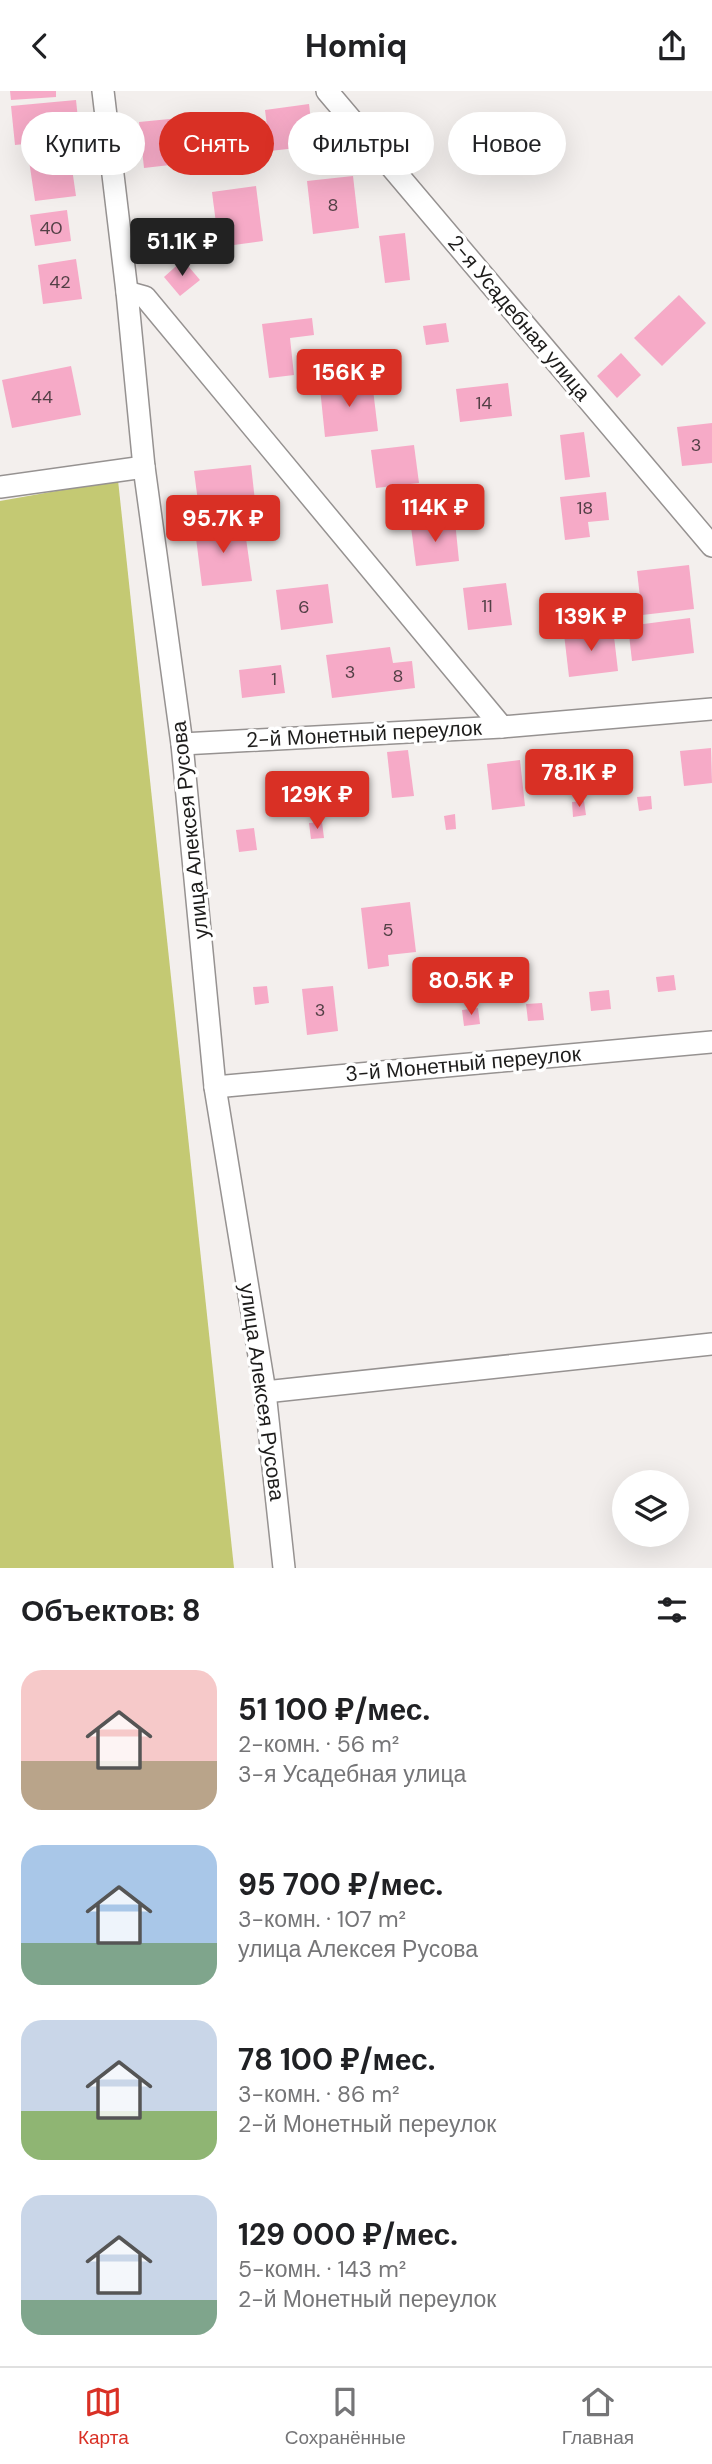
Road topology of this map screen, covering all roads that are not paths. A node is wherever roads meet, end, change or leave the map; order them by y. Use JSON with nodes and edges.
{"nodes":[{"id":1,"x":103,"y":91,"type":"edge"},
{"id":2,"x":327,"y":91,"type":"edge"},
{"id":3,"x":127,"y":292,"type":"junction"},
{"id":4,"x":144,"y":467,"type":"junction"},
{"id":5,"x":0,"y":487,"type":"edge"},
{"id":6,"x":712,"y":546,"type":"edge"},
{"id":7,"x":712,"y":709,"type":"edge"},
{"id":8,"x":502,"y":727,"type":"junction"},
{"id":9,"x":183,"y":744,"type":"junction"},
{"id":10,"x":712,"y":1042,"type":"edge"},
{"id":11,"x":215,"y":1087,"type":"junction"},
{"id":12,"x":712,"y":1344,"type":"edge"},
{"id":13,"x":265,"y":1392,"type":"junction"},
{"id":14,"x":284,"y":1568,"type":"edge"}],
"edges":[{"from":1,"to":3,"type":"street","name":"улица Алексея Русова"},
{"from":2,"to":6,"type":"street","name":"2-я Усадебная улица"},
{"from":3,"to":4,"type":"street","name":"улица Алексея Русова"},
{"from":3,"to":8,"type":"street"},
{"from":4,"to":5,"type":"street"},
{"from":4,"to":9,"type":"street","name":"улица Алексея Русова"},
{"from":7,"to":8,"type":"street","name":"2-й Монетный переулок"},
{"from":8,"to":9,"type":"street","name":"2-й Монетный переулок"},
{"from":9,"to":11,"type":"street","name":"улица Алексея Русова"},
{"from":10,"to":11,"type":"street","name":"3-й Монетный переулок"},
{"from":11,"to":13,"type":"street","name":"улица Алексея Русова"},
{"from":12,"to":13,"type":"street"},
{"from":13,"to":14,"type":"street","name":"улица Алексея Русова"}]}
